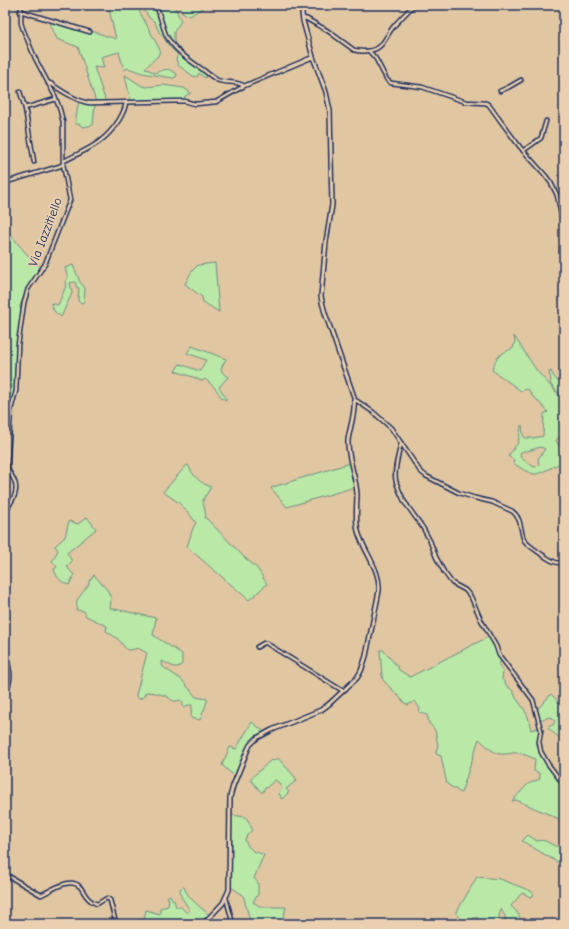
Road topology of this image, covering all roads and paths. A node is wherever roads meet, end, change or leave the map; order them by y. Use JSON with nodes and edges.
{"nodes":[{"id":1,"x":21,"y":5,"type":"edge"},
{"id":2,"x":156,"y":5,"type":"edge"},
{"id":3,"x":301,"y":5,"type":"edge"},
{"id":4,"x":414,"y":5,"type":"edge"},
{"id":5,"x":20,"y":11,"type":"junction"},
{"id":6,"x":303,"y":18,"type":"junction"},
{"id":7,"x":90,"y":32,"type":"dead end"},
{"id":8,"x":369,"y":51,"type":"junction"},
{"id":9,"x":313,"y":57,"type":"junction"},
{"id":10,"x":521,"y":80,"type":"dead end"},
{"id":11,"x":48,"y":83,"type":"junction"},
{"id":12,"x":244,"y":86,"type":"junction"},
{"id":13,"x":500,"y":91,"type":"dead end"},
{"id":14,"x":20,"y":92,"type":"dead end"},
{"id":15,"x":56,"y":99,"type":"junction"},
{"id":16,"x":126,"y":103,"type":"junction"},
{"id":17,"x":25,"y":108,"type":"junction"},
{"id":18,"x":546,"y":121,"type":"dead end"},
{"id":19,"x":523,"y":151,"type":"junction"},
{"id":20,"x":34,"y":162,"type":"dead end"},
{"id":21,"x":63,"y":164,"type":"junction"},
{"id":22,"x":5,"y":181,"type":"edge"},
{"id":23,"x":564,"y":221,"type":"edge"},
{"id":24,"x":354,"y":400,"type":"junction"},
{"id":25,"x":401,"y":442,"type":"junction"},
{"id":26,"x":5,"y":512,"type":"edge"},
{"id":27,"x":564,"y":564,"type":"edge"},
{"id":28,"x":5,"y":646,"type":"edge"},
{"id":29,"x":257,"y":647,"type":"dead end"},
{"id":30,"x":343,"y":691,"type":"junction"},
{"id":31,"x":5,"y":693,"type":"edge"},
{"id":32,"x":564,"y":785,"type":"edge"},
{"id":33,"x":5,"y":874,"type":"edge"},
{"id":34,"x":226,"y":898,"type":"junction"},
{"id":35,"x":116,"y":924,"type":"edge"},
{"id":36,"x":203,"y":924,"type":"edge"},
{"id":37,"x":234,"y":924,"type":"edge"}],
"edges":[{"from":1,"to":5,"type":"street","name":"Via Iazzitiello"},
{"from":2,"to":12,"type":"street"},
{"from":3,"to":6,"type":"main road"},
{"from":4,"to":8,"type":"street"},
{"from":5,"to":7,"type":"street"},
{"from":5,"to":11,"type":"street","name":"Via Iazzitiello"},
{"from":6,"to":8,"type":"street"},
{"from":6,"to":9,"type":"main road"},
{"from":8,"to":19,"type":"street"},
{"from":9,"to":12,"type":"street"},
{"from":9,"to":24,"type":"main road"},
{"from":10,"to":13,"type":"street"},
{"from":11,"to":15,"type":"street","name":"Via Iazzitiello"},
{"from":11,"to":16,"type":"street"},
{"from":12,"to":16,"type":"street"},
{"from":14,"to":17,"type":"street"},
{"from":15,"to":17,"type":"street"},
{"from":15,"to":21,"type":"street","name":"Via Iazzitiello"},
{"from":16,"to":21,"type":"street"},
{"from":17,"to":20,"type":"street"},
{"from":18,"to":19,"type":"street"},
{"from":19,"to":23,"type":"street"},
{"from":21,"to":22,"type":"street"},
{"from":21,"to":26,"type":"street","name":"Via Iazzitiello"},
{"from":24,"to":25,"type":"street"},
{"from":24,"to":30,"type":"main road"},
{"from":25,"to":27,"type":"street"},
{"from":25,"to":32,"type":"street"},
{"from":28,"to":31,"type":"street"},
{"from":29,"to":30,"type":"street"},
{"from":30,"to":34,"type":"main road"},
{"from":33,"to":35,"type":"street"},
{"from":34,"to":36,"type":"main road"},
{"from":34,"to":37,"type":"street"}]}
